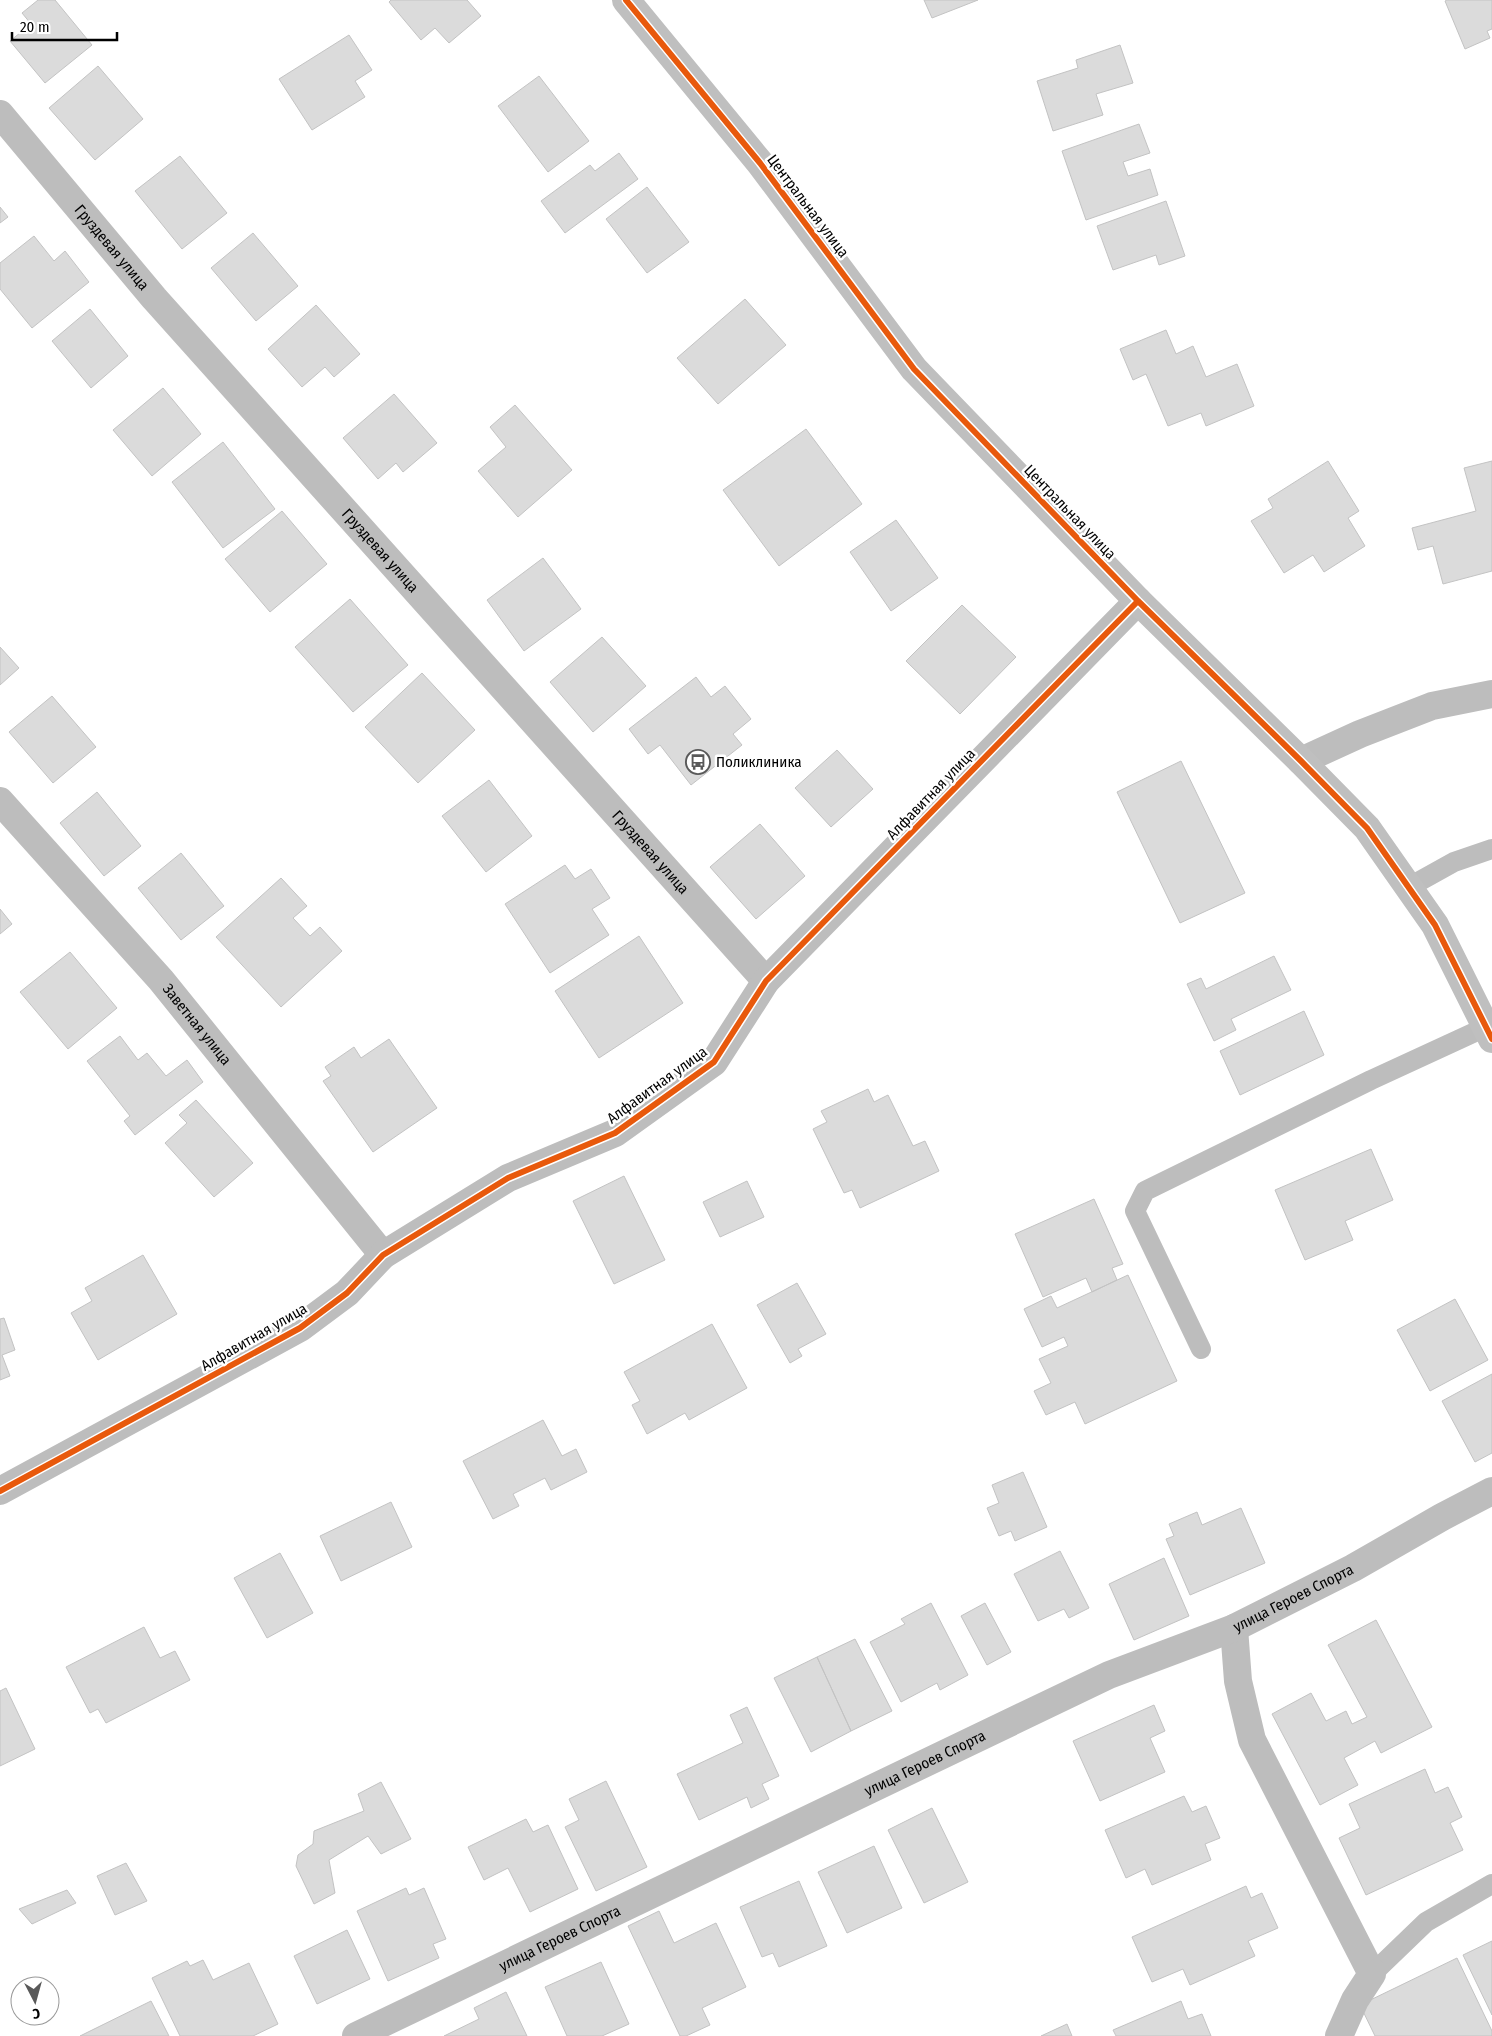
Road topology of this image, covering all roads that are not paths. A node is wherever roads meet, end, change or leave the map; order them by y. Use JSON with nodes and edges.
{"nodes":[{"id":1,"x":626,"y":0,"type":"edge"},
{"id":2,"x":0,"y":114,"type":"edge"},
{"id":3,"x":1138,"y":601,"type":"junction"},
{"id":4,"x":1492,"y":694,"type":"edge"},
{"id":5,"x":1301,"y":761,"type":"junction"},
{"id":6,"x":0,"y":801,"type":"edge"},
{"id":7,"x":1492,"y":849,"type":"edge"},
{"id":8,"x":1409,"y":887,"type":"junction"},
{"id":9,"x":766,"y":981,"type":"junction"},
{"id":10,"x":1489,"y":1033,"type":"edge"},
{"id":11,"x":383,"y":1255,"type":"junction"},
{"id":12,"x":1201,"y":1349,"type":"dead end"},
{"id":13,"x":0,"y":1490,"type":"edge"},
{"id":14,"x":1492,"y":1491,"type":"edge"},
{"id":15,"x":1234,"y":1628,"type":"junction"},
{"id":16,"x":1492,"y":1884,"type":"edge"},
{"id":17,"x":1372,"y":1974,"type":"junction"},
{"id":18,"x":356,"y":2036,"type":"edge"},
{"id":19,"x":1339,"y":2036,"type":"edge"}],
"edges":[{"from":1,"to":3,"type":"street","name":"Центральная улица"},
{"from":2,"to":9,"type":"street","name":"Груздевая улица"},
{"from":3,"to":5,"type":"street","name":"Центральная улица"},
{"from":3,"to":9,"type":"street","name":"Алфавитная улица"},
{"from":4,"to":5,"type":"street"},
{"from":5,"to":8,"type":"street","name":"Центральная улица"},
{"from":6,"to":11,"type":"street","name":"Заветная улица"},
{"from":7,"to":8,"type":"lane"},
{"from":8,"to":10,"type":"street","name":"Центральная улица"},
{"from":9,"to":11,"type":"street","name":"Алфавитная улица"},
{"from":10,"to":12,"type":"lane"},
{"from":11,"to":13,"type":"street","name":"Алфавитная улица"},
{"from":14,"to":15,"type":"street","name":"улица Героев Спорта"},
{"from":15,"to":17,"type":"street"},
{"from":15,"to":18,"type":"street","name":"улица Героев Спорта"},
{"from":16,"to":17,"type":"lane"},
{"from":17,"to":19,"type":"street"}]}
